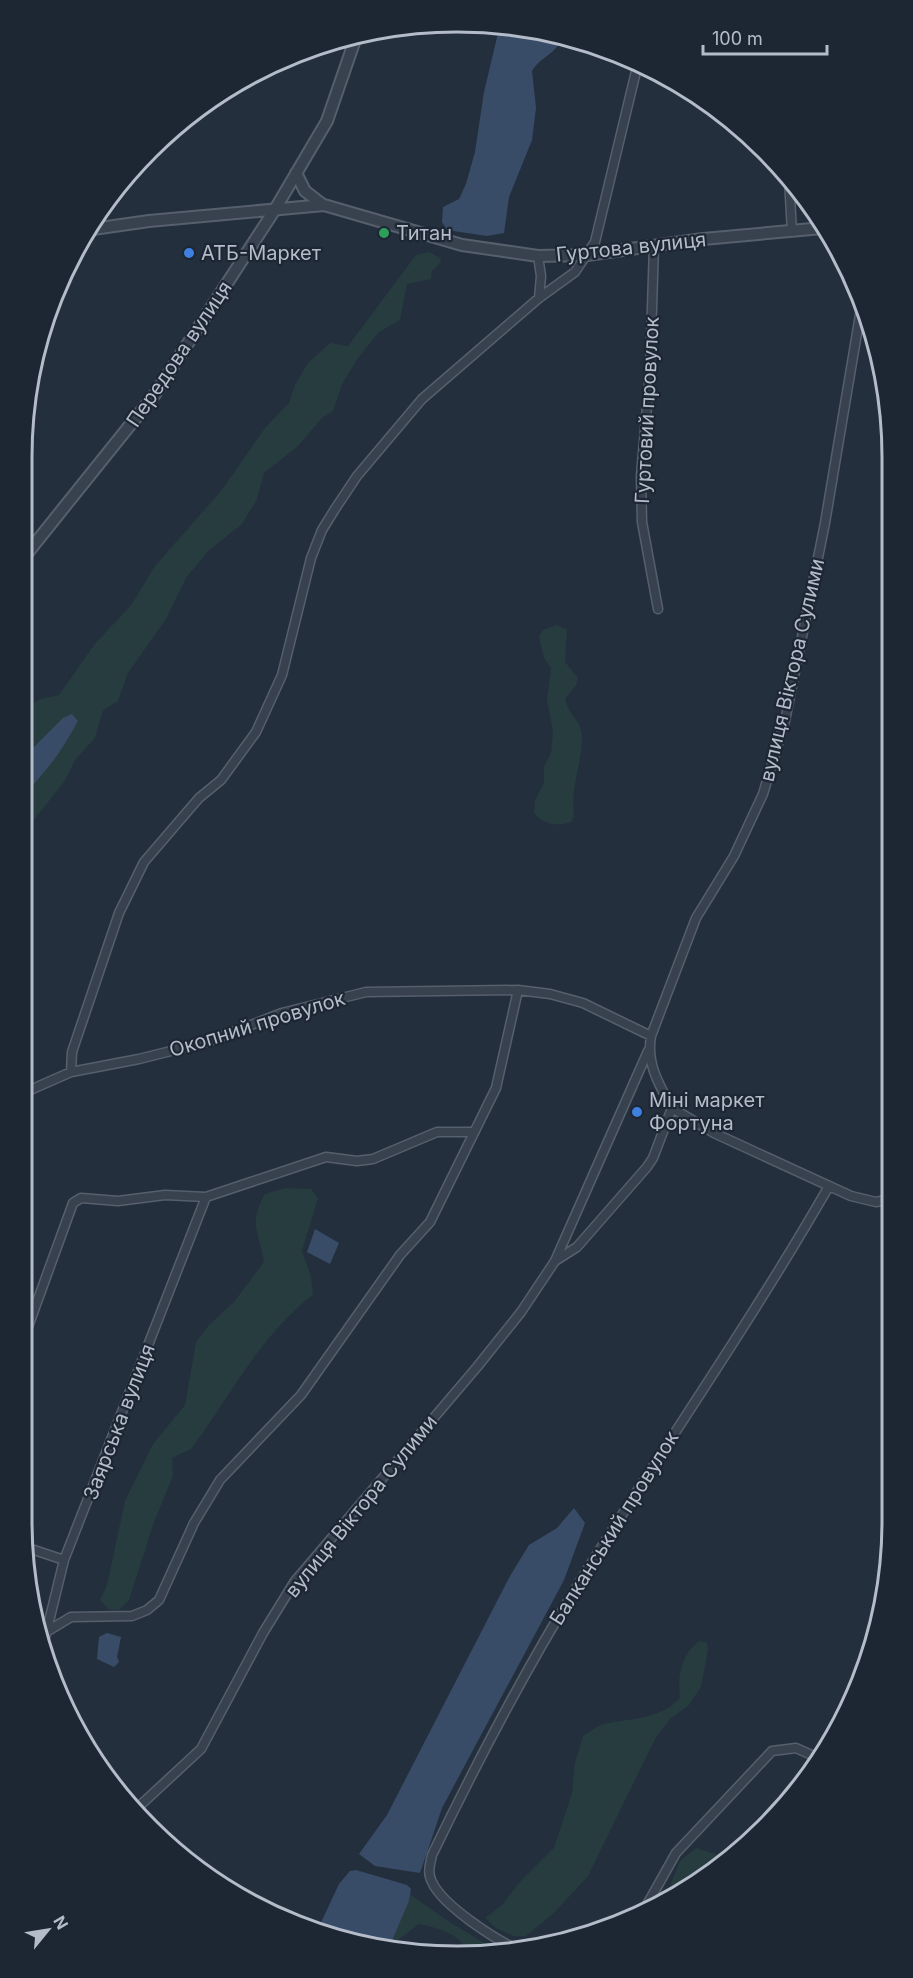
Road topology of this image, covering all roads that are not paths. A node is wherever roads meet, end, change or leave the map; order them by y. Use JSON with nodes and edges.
{"nodes":[{"id":1,"x":354,"y":45,"type":"edge"},
{"id":2,"x":636,"y":72,"type":"edge"},
{"id":3,"x":296,"y":173,"type":"junction"},
{"id":4,"x":790,"y":193,"type":"edge"},
{"id":5,"x":324,"y":205,"type":"junction"},
{"id":6,"x":274,"y":211,"type":"junction"},
{"id":7,"x":98,"y":228,"type":"edge"},
{"id":8,"x":816,"y":229,"type":"edge"},
{"id":9,"x":792,"y":232,"type":"junction"},
{"id":10,"x":654,"y":245,"type":"junction"},
{"id":11,"x":587,"y":255,"type":"junction"},
{"id":12,"x":538,"y":256,"type":"junction"},
{"id":13,"x":539,"y":298,"type":"junction"},
{"id":14,"x":859,"y":320,"type":"edge"},
{"id":15,"x":32,"y":547,"type":"edge"},
{"id":16,"x":658,"y":609,"type":"dead end"},
{"id":17,"x":518,"y":990,"type":"junction"},
{"id":18,"x":651,"y":1036,"type":"junction"},
{"id":19,"x":649,"y":1050,"type":"junction"},
{"id":20,"x":71,"y":1072,"type":"junction"},
{"id":21,"x":32,"y":1089,"type":"edge"},
{"id":22,"x":672,"y":1108,"type":"junction"},
{"id":23,"x":473,"y":1132,"type":"junction"},
{"id":24,"x":829,"y":1186,"type":"junction"},
{"id":25,"x":206,"y":1197,"type":"junction"},
{"id":26,"x":882,"y":1201,"type":"edge"},
{"id":27,"x":555,"y":1261,"type":"junction"},
{"id":28,"x":32,"y":1316,"type":"edge"},
{"id":29,"x":32,"y":1549,"type":"edge"},
{"id":30,"x":64,"y":1560,"type":"junction"},
{"id":31,"x":46,"y":1632,"type":"joint"},
{"id":32,"x":812,"y":1755,"type":"edge"},
{"id":33,"x":140,"y":1805,"type":"edge"},
{"id":34,"x":650,"y":1900,"type":"edge"},
{"id":35,"x":507,"y":1944,"type":"edge"}],
"edges":[{"from":1,"to":3,"type":"street","name":"Передова вулиця"},
{"from":2,"to":11,"type":"street"},
{"from":3,"to":5,"type":"street"},
{"from":3,"to":6,"type":"street","name":"Передова вулиця"},
{"from":4,"to":9,"type":"street"},
{"from":5,"to":6,"type":"street","name":"Гуртова вулиця"},
{"from":5,"to":12,"type":"street","name":"Гуртова вулиця"},
{"from":6,"to":7,"type":"street","name":"Гуртова вулиця"},
{"from":6,"to":15,"type":"street","name":"Передова вулиця"},
{"from":8,"to":9,"type":"street","name":"Гуртова вулиця"},
{"from":9,"to":10,"type":"street","name":"Гуртова вулиця"},
{"from":10,"to":11,"type":"street","name":"Гуртова вулиця"},
{"from":10,"to":16,"type":"street","name":"Гуртовий провулок"},
{"from":11,"to":12,"type":"street","name":"Гуртова вулиця"},
{"from":11,"to":13,"type":"street"},
{"from":12,"to":13,"type":"street"},
{"from":13,"to":20,"type":"street"},
{"from":14,"to":18,"type":"street","name":"вулиця Віктора Сулими"},
{"from":17,"to":18,"type":"street","name":"Окопний провулок"},
{"from":17,"to":20,"type":"street","name":"Окопний провулок"},
{"from":17,"to":23,"type":"street"},
{"from":18,"to":19,"type":"street","name":"вулиця Віктора Сулими"},
{"from":19,"to":22,"type":"street","name":"вулиця Віктора Сулими"},
{"from":19,"to":27,"type":"street","name":"вулиця Віктора Сулими"},
{"from":20,"to":21,"type":"street","name":"Окопний провулок"},
{"from":22,"to":24,"type":"street"},
{"from":22,"to":27,"type":"street","name":"вулиця Віктора Сулими"},
{"from":23,"to":25,"type":"street"},
{"from":23,"to":31,"type":"street"},
{"from":24,"to":26,"type":"street"},
{"from":24,"to":35,"type":"street","name":"Балканський провулок"},
{"from":25,"to":28,"type":"street"},
{"from":25,"to":30,"type":"street","name":"Заярська вулиця"},
{"from":27,"to":33,"type":"street","name":"вулиця Віктора Сулими"},
{"from":29,"to":30,"type":"street"},
{"from":30,"to":31,"type":"street","name":"Заярська вулиця"},
{"from":32,"to":34,"type":"street"}]}
